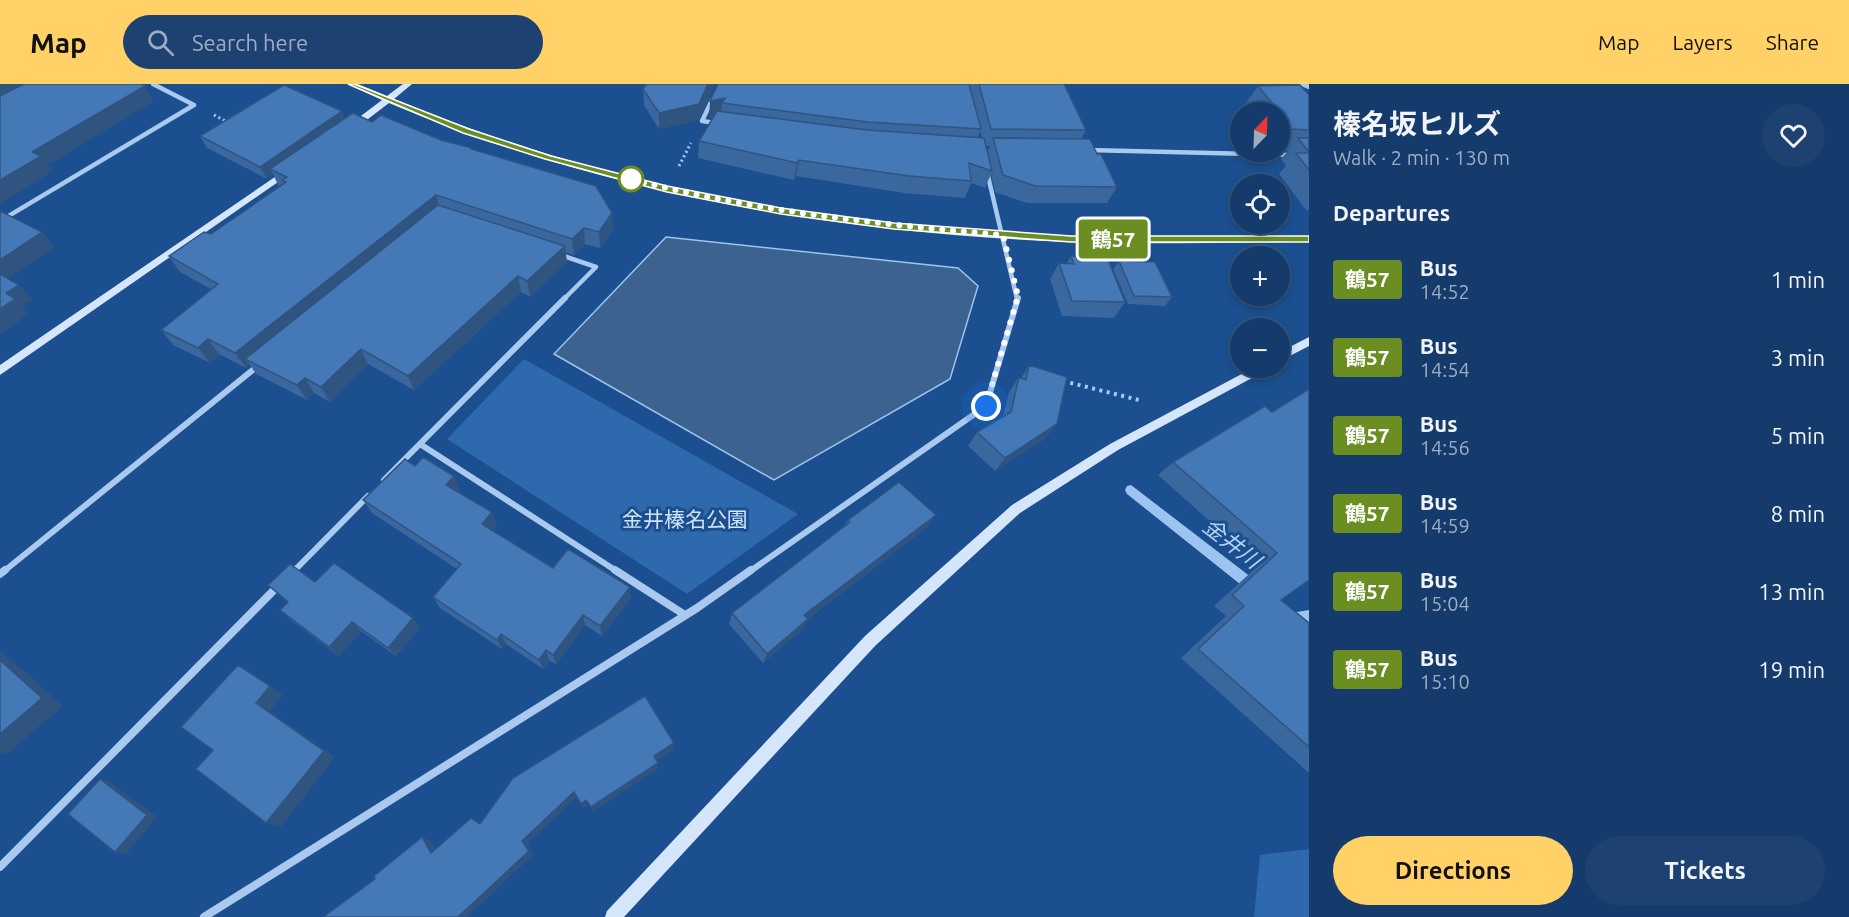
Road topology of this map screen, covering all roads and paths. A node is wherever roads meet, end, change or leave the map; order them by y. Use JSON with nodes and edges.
{"nodes":[{"id":1,"x":153,"y":84,"type":"edge"},
{"id":2,"x":351,"y":84,"type":"edge"},
{"id":3,"x":408,"y":84,"type":"edge"},
{"id":4,"x":1302,"y":84,"type":"edge"},
{"id":5,"x":1309,"y":87,"type":"edge"},
{"id":6,"x":716,"y":93,"type":"edge"},
{"id":7,"x":388,"y":101,"type":"junction"},
{"id":8,"x":194,"y":105,"type":"junction"},
{"id":9,"x":702,"y":121,"type":"junction"},
{"id":10,"x":725,"y":124,"type":"edge"},
{"id":11,"x":233,"y":125,"type":"edge"},
{"id":12,"x":346,"y":131,"type":"edge"},
{"id":13,"x":1084,"y":150,"type":"edge"},
{"id":14,"x":1297,"y":155,"type":"edge"},
{"id":15,"x":298,"y":164,"type":"edge"},
{"id":16,"x":677,"y":170,"type":"dead end"},
{"id":17,"x":986,"y":170,"type":"edge"},
{"id":18,"x":0,"y":221,"type":"edge"},
{"id":19,"x":1003,"y":235,"type":"junction"},
{"id":20,"x":1309,"y":239,"type":"edge"},
{"id":21,"x":552,"y":252,"type":"edge"},
{"id":22,"x":1309,"y":340,"type":"edge"},
{"id":23,"x":1290,"y":351,"type":"edge"},
{"id":24,"x":267,"y":358,"type":"edge"},
{"id":25,"x":0,"y":370,"type":"edge"},
{"id":26,"x":1052,"y":378,"type":"edge"},
{"id":27,"x":1242,"y":378,"type":"edge"},
{"id":28,"x":1150,"y":403,"type":"dead end"},
{"id":29,"x":420,"y":444,"type":"junction"},
{"id":30,"x":0,"y":573,"type":"edge"},
{"id":31,"x":685,"y":615,"type":"junction"},
{"id":32,"x":0,"y":867,"type":"edge"},
{"id":33,"x":204,"y":917,"type":"edge"},
{"id":34,"x":613,"y":917,"type":"edge"}],
"edges":[{"from":1,"to":8,"type":"street"},
{"from":2,"to":7,"type":"street"},
{"from":3,"to":7,"type":"street"},
{"from":4,"to":5,"type":"street"},
{"from":6,"to":9,"type":"street"},
{"from":7,"to":12,"type":"street"},
{"from":7,"to":19,"type":"street"},
{"from":8,"to":11,"type":"path"},
{"from":8,"to":18,"type":"street"},
{"from":9,"to":10,"type":"street"},
{"from":9,"to":16,"type":"path"},
{"from":13,"to":14,"type":"street"},
{"from":15,"to":25,"type":"street"},
{"from":17,"to":19,"type":"street"},
{"from":19,"to":20,"type":"street"},
{"from":19,"to":31,"type":"street"},
{"from":21,"to":29,"type":"street"},
{"from":22,"to":23,"type":"street"},
{"from":24,"to":30,"type":"street"},
{"from":26,"to":28,"type":"path"},
{"from":27,"to":34,"type":"street"},
{"from":29,"to":31,"type":"street"},
{"from":29,"to":32,"type":"street"},
{"from":31,"to":33,"type":"street"}]}
